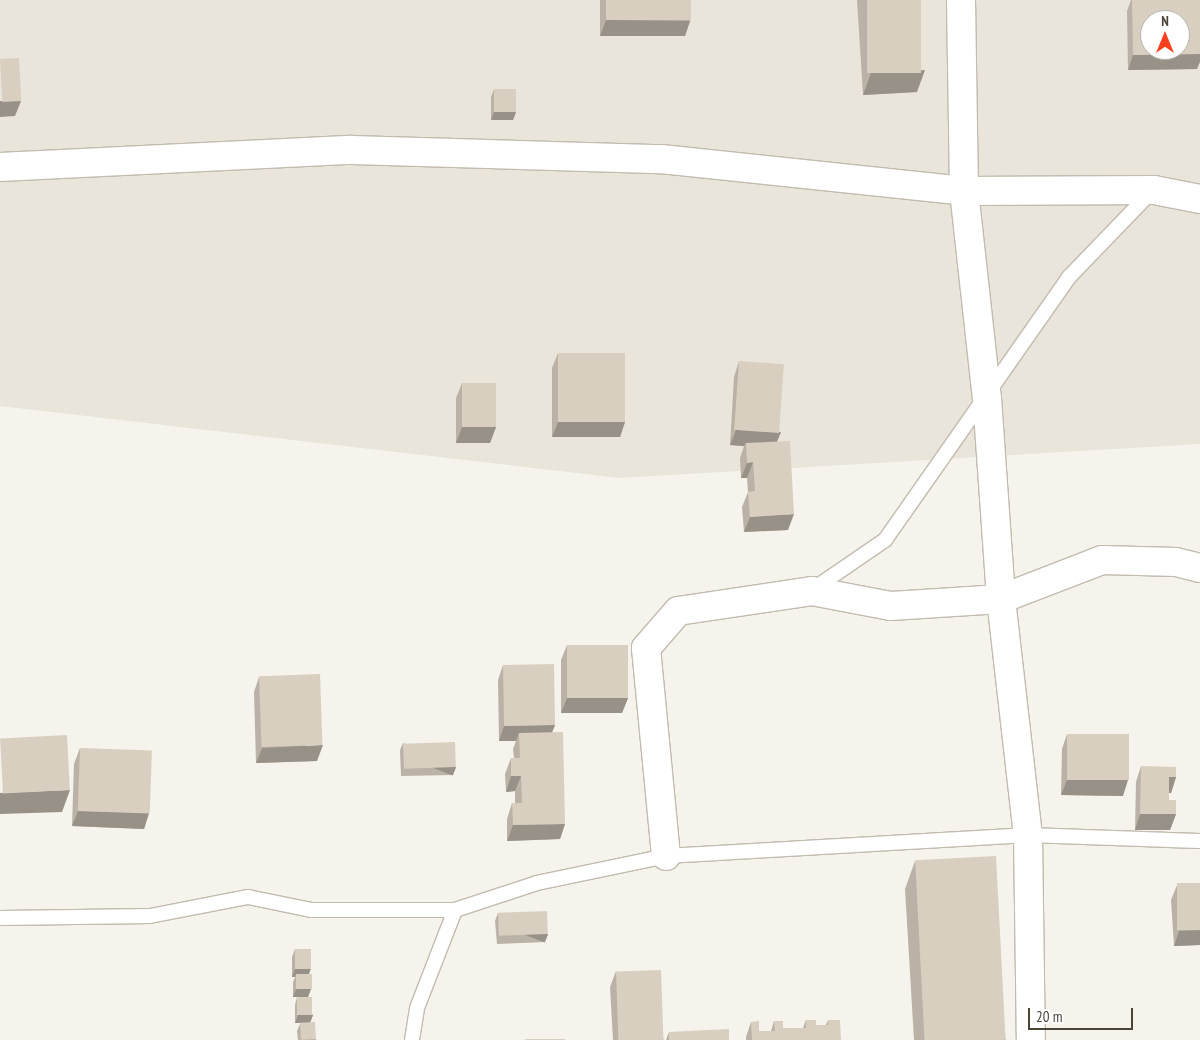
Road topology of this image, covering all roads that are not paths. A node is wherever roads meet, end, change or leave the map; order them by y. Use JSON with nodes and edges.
{"nodes":[{"id":1,"x":961,"y":0,"type":"edge"},
{"id":2,"x":0,"y":167,"type":"edge"},
{"id":3,"x":1154,"y":190,"type":"junction"},
{"id":4,"x":964,"y":191,"type":"junction"},
{"id":5,"x":1200,"y":199,"type":"edge"},
{"id":6,"x":987,"y":398,"type":"junction"},
{"id":7,"x":1200,"y":568,"type":"edge"},
{"id":8,"x":812,"y":590,"type":"junction"},
{"id":9,"x":1001,"y":599,"type":"junction"},
{"id":10,"x":1028,"y":835,"type":"junction"},
{"id":11,"x":1200,"y":840,"type":"edge"},
{"id":12,"x":666,"y":856,"type":"junction"},
{"id":13,"x":455,"y":910,"type":"junction"},
{"id":14,"x":0,"y":918,"type":"edge"},
{"id":15,"x":412,"y":1040,"type":"edge"},
{"id":16,"x":1031,"y":1040,"type":"edge"}],
"edges":[{"from":1,"to":4,"type":"street"},
{"from":2,"to":4,"type":"street"},
{"from":3,"to":4,"type":"street"},
{"from":3,"to":5,"type":"street"},
{"from":3,"to":6,"type":"lane"},
{"from":4,"to":6,"type":"street"},
{"from":6,"to":8,"type":"lane"},
{"from":6,"to":9,"type":"street"},
{"from":7,"to":9,"type":"street"},
{"from":8,"to":9,"type":"street"},
{"from":8,"to":12,"type":"street"},
{"from":9,"to":10,"type":"street"},
{"from":10,"to":11,"type":"lane"},
{"from":10,"to":12,"type":"lane"},
{"from":10,"to":16,"type":"street"},
{"from":12,"to":13,"type":"lane"},
{"from":13,"to":14,"type":"lane"},
{"from":13,"to":15,"type":"lane"}]}
